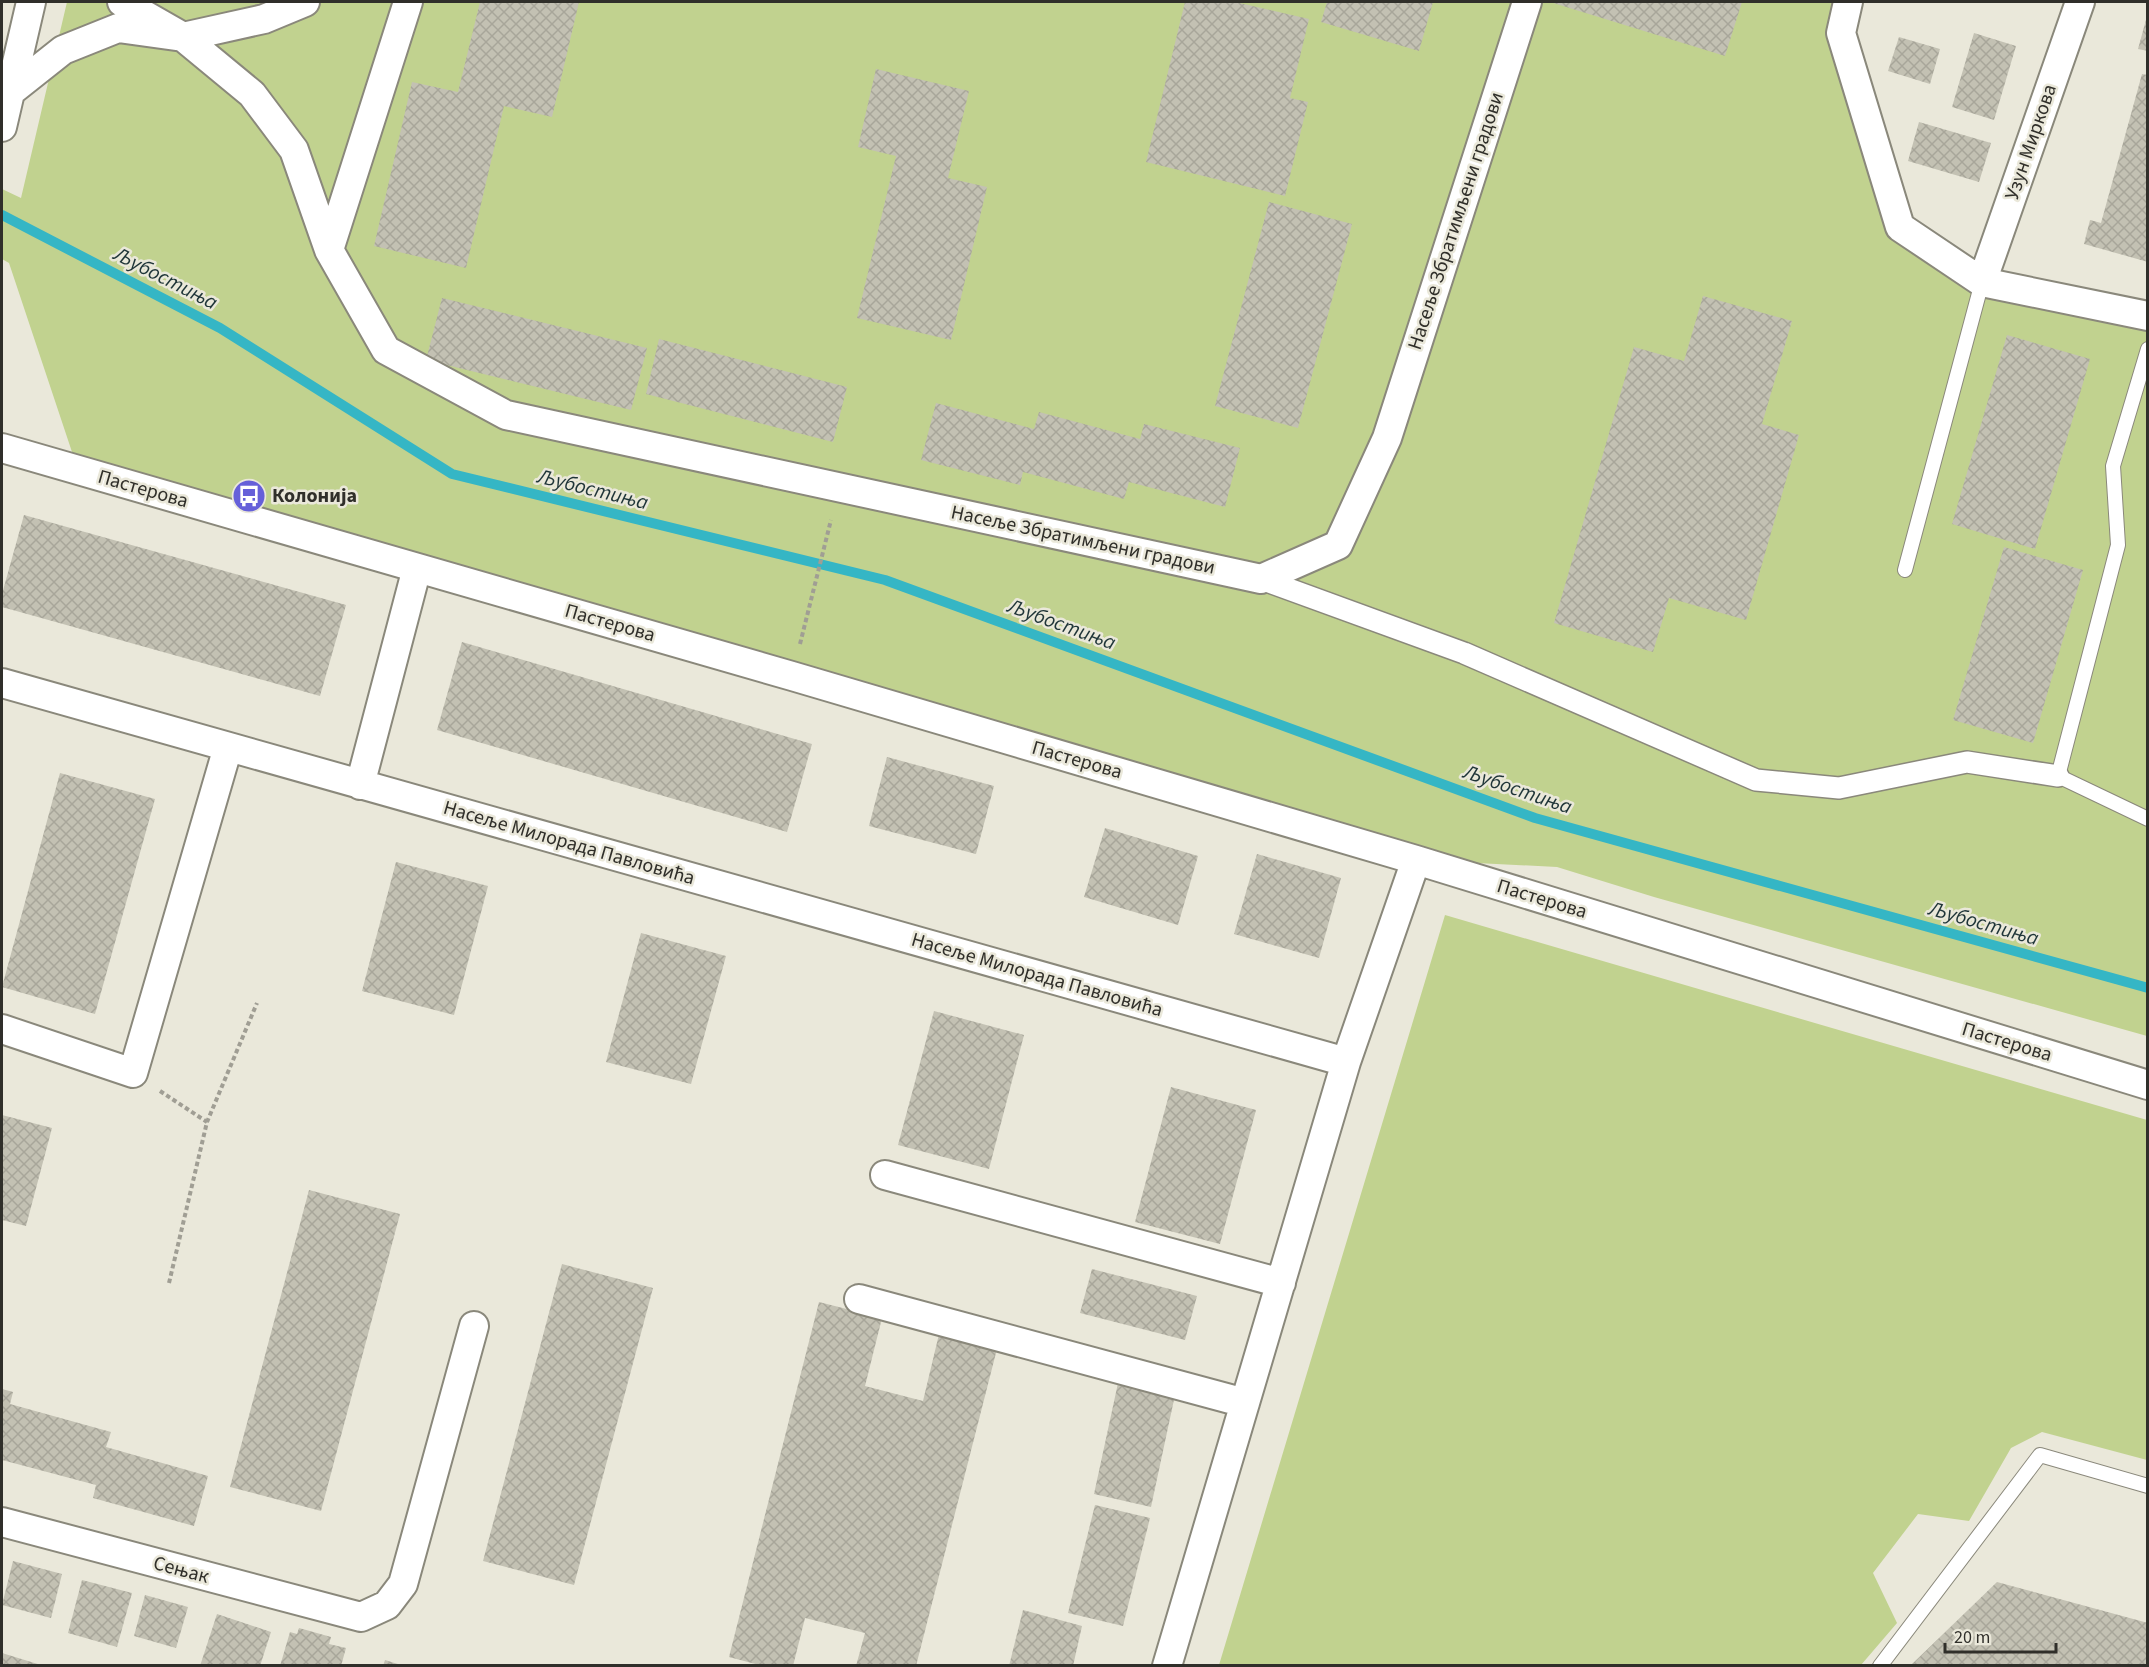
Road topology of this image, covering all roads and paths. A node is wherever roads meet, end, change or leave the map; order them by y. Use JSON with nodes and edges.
{"nodes":[{"id":1,"x":31,"y":2,"type":"edge"},
{"id":2,"x":122,"y":2,"type":"edge"},
{"id":3,"x":305,"y":2,"type":"edge"},
{"id":4,"x":408,"y":2,"type":"edge"},
{"id":5,"x":1527,"y":2,"type":"edge"},
{"id":6,"x":1848,"y":2,"type":"edge"},
{"id":7,"x":2080,"y":2,"type":"edge"},
{"id":8,"x":183,"y":37,"type":"junction"},
{"id":9,"x":6,"y":84,"type":"edge"},
{"id":10,"x":2,"y":127,"type":"edge"},
{"id":11,"x":328,"y":250,"type":"junction"},
{"id":12,"x":1982,"y":282,"type":"junction"},
{"id":13,"x":2148,"y":316,"type":"edge"},
{"id":14,"x":2148,"y":349,"type":"edge"},
{"id":15,"x":2,"y":448,"type":"edge"},
{"id":16,"x":826,"y":538,"type":"dead end"},
{"id":17,"x":417,"y":568,"type":"junction"},
{"id":18,"x":1905,"y":570,"type":"dead end"},
{"id":19,"x":1262,"y":579,"type":"junction"},
{"id":20,"x":804,"y":625,"type":"dead end"},
{"id":21,"x":2,"y":683,"type":"edge"},
{"id":22,"x":228,"y":747,"type":"junction"},
{"id":23,"x":2058,"y":776,"type":"junction"},
{"id":24,"x":360,"y":784,"type":"junction"},
{"id":25,"x":2148,"y":819,"type":"edge"},
{"id":26,"x":1416,"y":860,"type":"junction"},
{"id":27,"x":257,"y":1003,"type":"dead end"},
{"id":28,"x":2,"y":1029,"type":"edge"},
{"id":29,"x":1346,"y":1062,"type":"junction"},
{"id":30,"x":133,"y":1073,"type":"junction"},
{"id":31,"x":2148,"y":1085,"type":"edge"},
{"id":32,"x":207,"y":1122,"type":"junction"},
{"id":33,"x":885,"y":1175,"type":"dead end"},
{"id":34,"x":1281,"y":1283,"type":"junction"},
{"id":35,"x":169,"y":1284,"type":"dead end"},
{"id":36,"x":859,"y":1299,"type":"dead end"},
{"id":37,"x":474,"y":1326,"type":"dead end"},
{"id":38,"x":1245,"y":1403,"type":"junction"},
{"id":39,"x":2148,"y":1486,"type":"edge"},
{"id":40,"x":2,"y":1522,"type":"edge"},
{"id":41,"x":1167,"y":1665,"type":"edge"},
{"id":42,"x":1880,"y":1665,"type":"edge"}],
"edges":[{"from":1,"to":9,"type":"street"},
{"from":2,"to":8,"type":"street","name":"Насеље Збратимљени градови"},
{"from":3,"to":8,"type":"street"},
{"from":4,"to":11,"type":"street"},
{"from":5,"to":19,"type":"street","name":"Насеље Збратимљени градови"},
{"from":6,"to":12,"type":"street"},
{"from":7,"to":12,"type":"street","name":"Узун Миркова"},
{"from":8,"to":9,"type":"street"},
{"from":8,"to":11,"type":"street","name":"Насеље Збратимљени градови"},
{"from":9,"to":10,"type":"street"},
{"from":11,"to":19,"type":"street","name":"Насеље Збратимљени градови"},
{"from":12,"to":13,"type":"street"},
{"from":12,"to":18,"type":"lane"},
{"from":14,"to":23,"type":"lane"},
{"from":15,"to":17,"type":"street","name":"Пастерова"},
{"from":16,"to":20,"type":"path"},
{"from":17,"to":24,"type":"street"},
{"from":17,"to":26,"type":"street","name":"Пастерова"},
{"from":19,"to":23,"type":"street"},
{"from":21,"to":22,"type":"street","name":"Насеље Милорада Павловића"},
{"from":22,"to":24,"type":"street","name":"Насеље Милорада Павловића"},
{"from":22,"to":30,"type":"street"},
{"from":23,"to":25,"type":"lane"},
{"from":24,"to":29,"type":"street","name":"Насеље Милорада Павловића"},
{"from":26,"to":29,"type":"street"},
{"from":26,"to":31,"type":"street","name":"Пастерова"},
{"from":27,"to":32,"type":"path"},
{"from":28,"to":30,"type":"street"},
{"from":29,"to":34,"type":"street"},
{"from":30,"to":32,"type":"path"},
{"from":32,"to":35,"type":"path"},
{"from":33,"to":34,"type":"street"},
{"from":34,"to":38,"type":"street"},
{"from":36,"to":38,"type":"street"},
{"from":37,"to":40,"type":"street","name":"Сењак"},
{"from":38,"to":41,"type":"street"},
{"from":39,"to":42,"type":"lane"}]}
